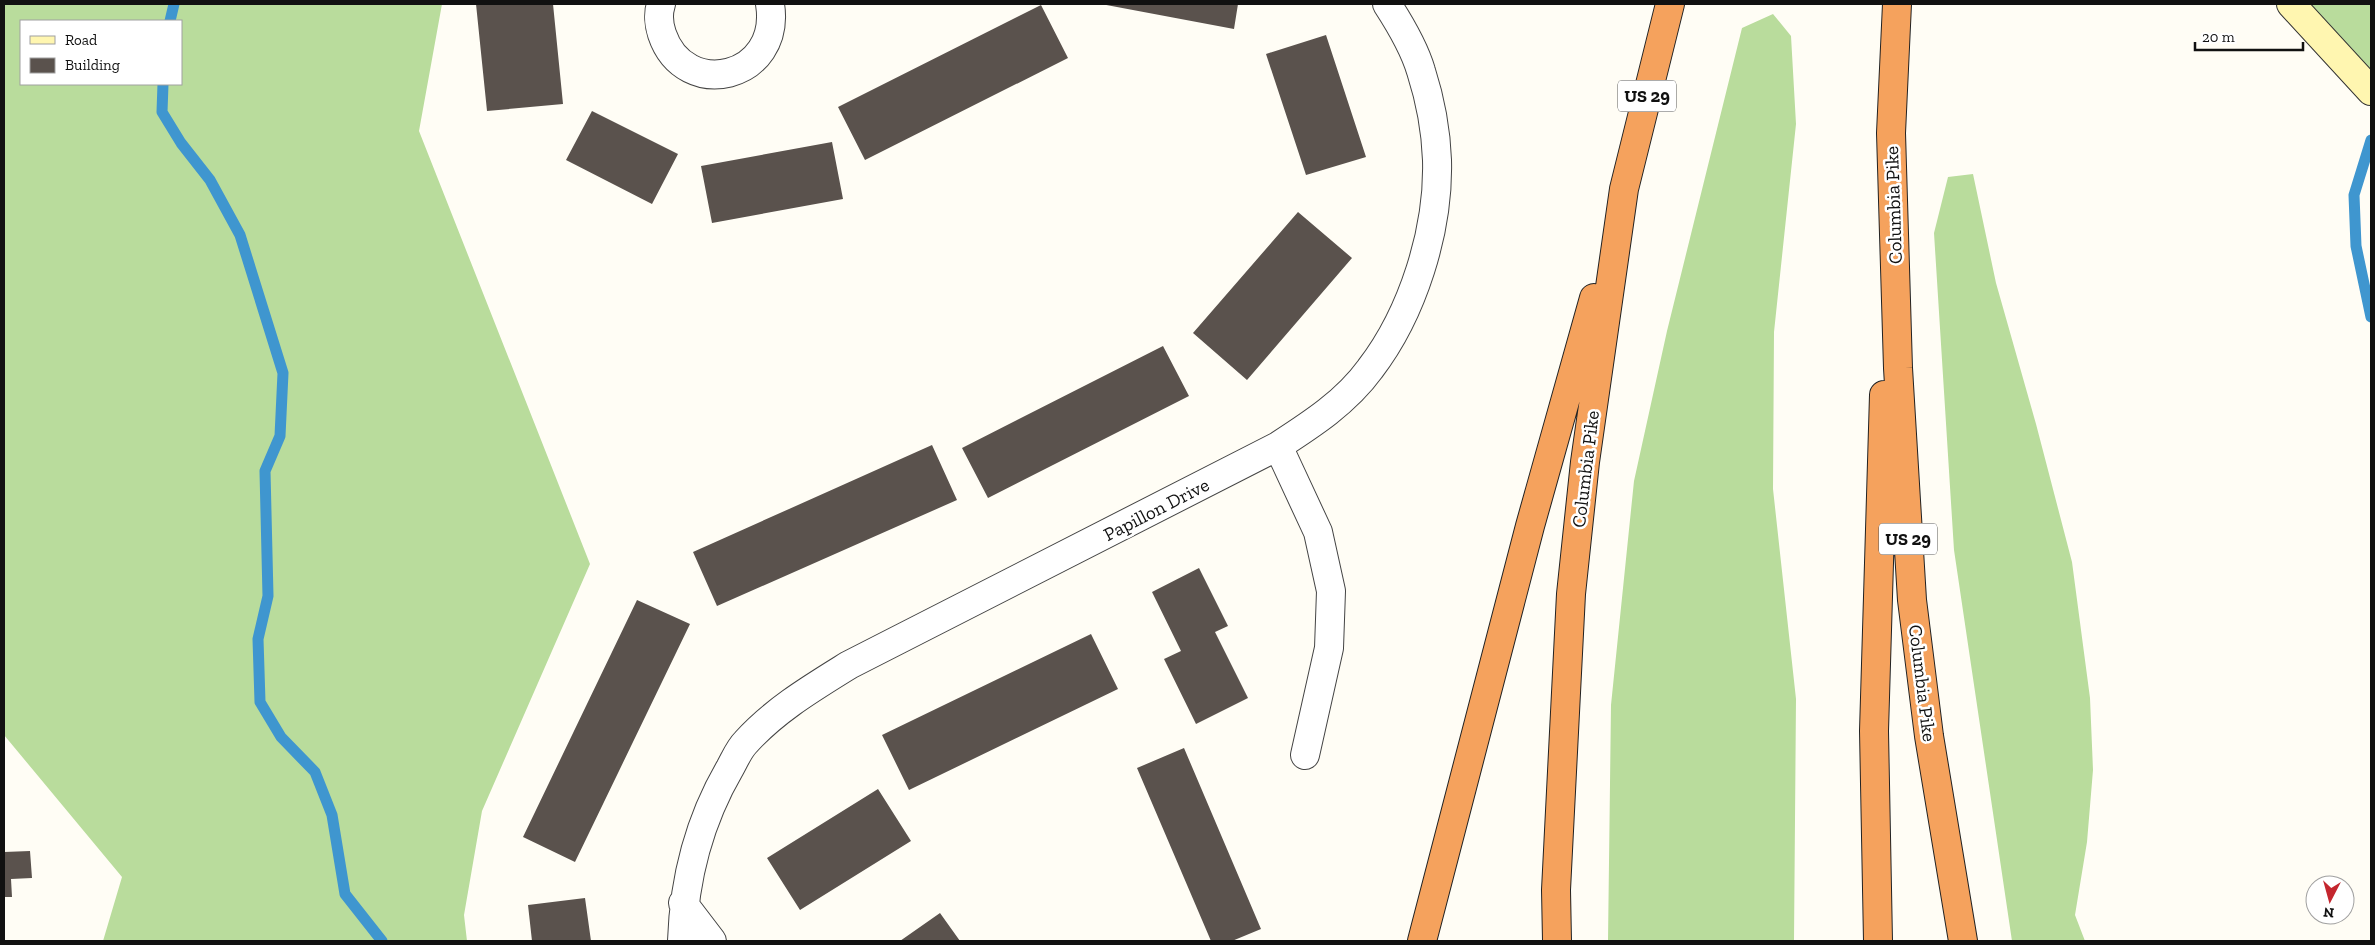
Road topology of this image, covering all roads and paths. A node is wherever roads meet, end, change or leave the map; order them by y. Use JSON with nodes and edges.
{"nodes":[{"id":1,"x":661,"y":4,"type":"edge"},
{"id":2,"x":770,"y":4,"type":"edge"},
{"id":3,"x":1387,"y":4,"type":"edge"},
{"id":4,"x":1670,"y":4,"type":"edge"},
{"id":5,"x":1897,"y":4,"type":"edge"},
{"id":6,"x":2291,"y":4,"type":"edge"},
{"id":7,"x":2371,"y":91,"type":"edge"},
{"id":8,"x":1891,"y":134,"type":"junction"},
{"id":9,"x":1624,"y":188,"type":"junction"},
{"id":10,"x":1278,"y":446,"type":"junction"},
{"id":11,"x":1305,"y":755,"type":"dead end"},
{"id":12,"x":683,"y":903,"type":"junction"},
{"id":13,"x":682,"y":941,"type":"edge"},
{"id":14,"x":712,"y":941,"type":"edge"},
{"id":15,"x":1422,"y":941,"type":"edge"},
{"id":16,"x":1557,"y":941,"type":"edge"},
{"id":17,"x":1878,"y":941,"type":"edge"},
{"id":18,"x":1963,"y":941,"type":"edge"}],
"edges":[{"from":1,"to":2,"type":"street"},
{"from":3,"to":10,"type":"street","name":"Papillon Drive"},
{"from":4,"to":9,"type":"highway","name":"Columbia Pike","number":"US 29"},
{"from":5,"to":8,"type":"highway","name":"Columbia Pike","number":"US 29"},
{"from":6,"to":7,"type":"main road"},
{"from":8,"to":17,"type":"highway"},
{"from":8,"to":18,"type":"highway","name":"Columbia Pike","number":"US 29"},
{"from":9,"to":15,"type":"highway"},
{"from":9,"to":16,"type":"highway","name":"Columbia Pike","number":"US 29"},
{"from":10,"to":11,"type":"street"},
{"from":10,"to":12,"type":"street","name":"Papillon Drive"},
{"from":12,"to":13,"type":"street","name":"Papillon Drive"},
{"from":12,"to":14,"type":"street"}]}
